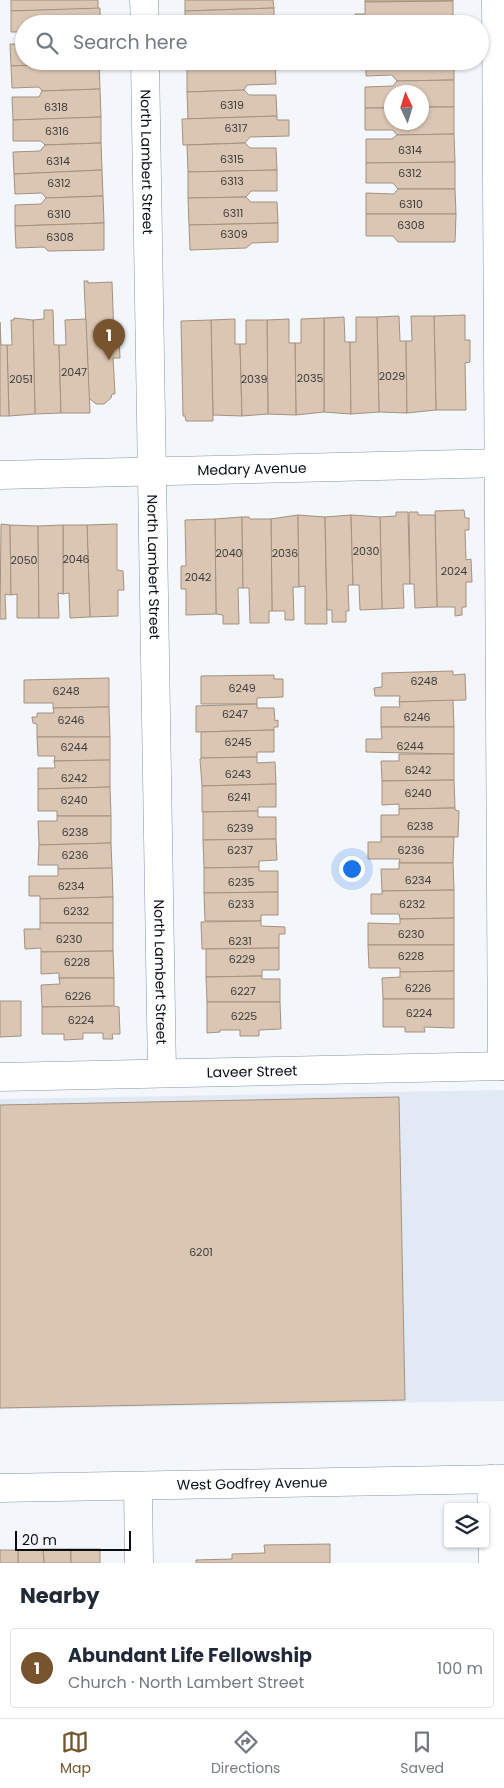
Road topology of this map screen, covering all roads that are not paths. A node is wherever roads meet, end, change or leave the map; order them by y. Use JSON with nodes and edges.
{"nodes":[{"id":1,"x":144,"y":0,"type":"edge"},
{"id":2,"x":496,"y":0,"type":"edge"},
{"id":3,"x":145,"y":15,"type":"edge"},
{"id":4,"x":145,"y":70,"type":"edge"},
{"id":5,"x":501,"y":463,"type":"edge"},
{"id":6,"x":153,"y":473,"type":"junction"},
{"id":7,"x":0,"y":475,"type":"edge"},
{"id":8,"x":503,"y":1066,"type":"edge"},
{"id":9,"x":162,"y":1073,"type":"junction"},
{"id":10,"x":0,"y":1077,"type":"edge"},
{"id":11,"x":498,"y":1479,"type":"edge"},
{"id":12,"x":138,"y":1487,"type":"junction"},
{"id":13,"x":0,"y":1488,"type":"edge"},
{"id":14,"x":139,"y":1563,"type":"edge"},
{"id":15,"x":492,"y":1563,"type":"edge"}],
"edges":[{"from":1,"to":3,"type":"street"},
{"from":2,"to":5,"type":"street"},
{"from":4,"to":6,"type":"street","name":"North Lambert Street"},
{"from":5,"to":6,"type":"street","name":"Medary Avenue"},
{"from":5,"to":8,"type":"street"},
{"from":6,"to":7,"type":"street","name":"Medary Avenue"},
{"from":6,"to":9,"type":"street","name":"North Lambert Street"},
{"from":8,"to":9,"type":"street","name":"Laveer Street"},
{"from":9,"to":10,"type":"street","name":"Laveer Street"},
{"from":11,"to":12,"type":"street","name":"West Godfrey Avenue"},
{"from":11,"to":15,"type":"street"},
{"from":12,"to":13,"type":"street","name":"West Godfrey Avenue"},
{"from":12,"to":14,"type":"street"}]}
